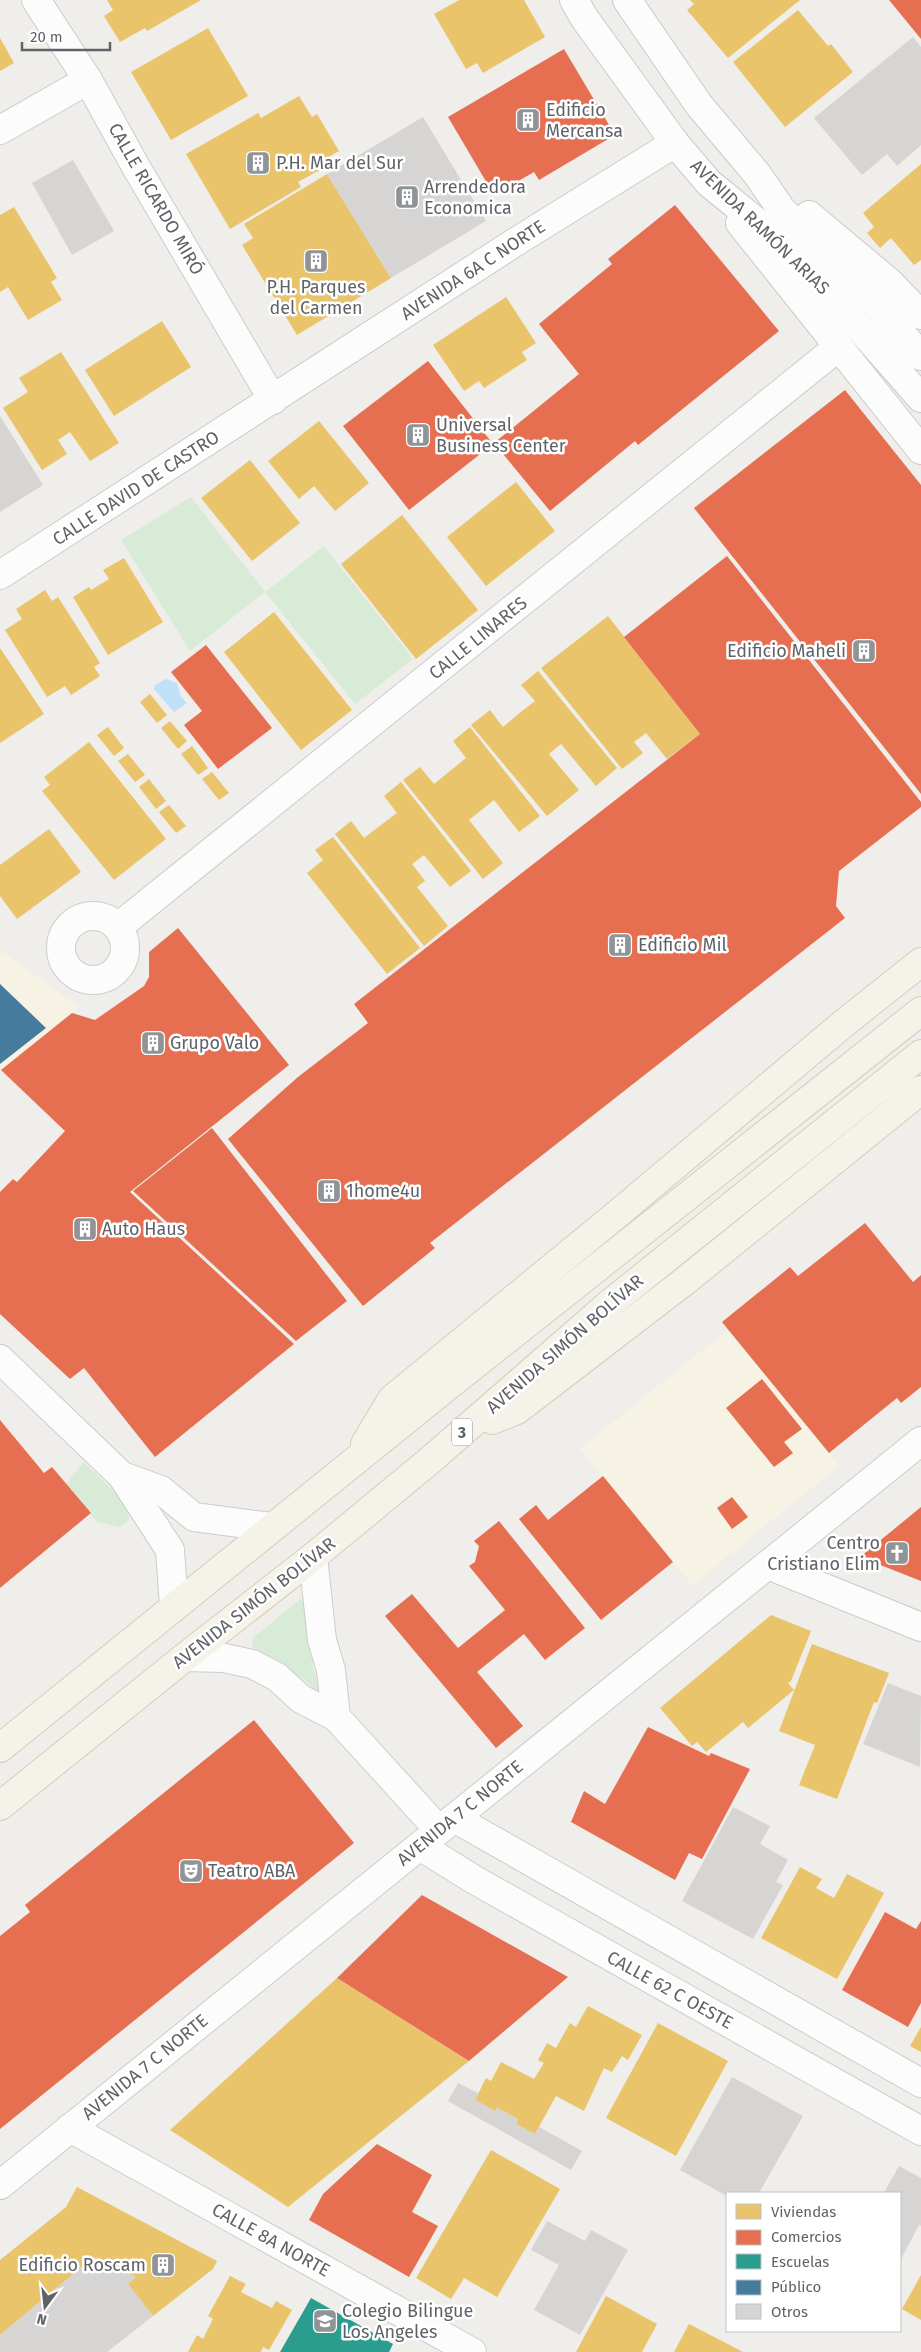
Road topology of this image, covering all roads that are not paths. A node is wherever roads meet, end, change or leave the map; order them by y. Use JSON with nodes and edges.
{"nodes":[{"id":1,"x":36,"y":0,"type":"edge"},
{"id":2,"x":574,"y":0,"type":"edge"},
{"id":3,"x":627,"y":0,"type":"edge"},
{"id":4,"x":88,"y":80,"type":"junction"},
{"id":5,"x":0,"y":130,"type":"edge"},
{"id":6,"x":675,"y":143,"type":"junction"},
{"id":7,"x":757,"y":174,"type":"junction"},
{"id":8,"x":709,"y":183,"type":"junction"},
{"id":9,"x":921,"y":315,"type":"edge"},
{"id":10,"x":837,"y":348,"type":"junction"},
{"id":11,"x":921,"y":356,"type":"edge"},
{"id":12,"x":921,"y":398,"type":"edge"},
{"id":13,"x":273,"y":400,"type":"junction"},
{"id":14,"x":921,"y":450,"type":"edge"},
{"id":15,"x":0,"y":575,"type":"edge"},
{"id":16,"x":118,"y":927,"type":"dead end"},
{"id":17,"x":921,"y":962,"type":"edge"},
{"id":18,"x":921,"y":1011,"type":"edge"},
{"id":19,"x":921,"y":1054,"type":"edge"},
{"id":20,"x":921,"y":1090,"type":"edge"},
{"id":21,"x":0,"y":1358,"type":"edge"},
{"id":22,"x":459,"y":1435,"type":"junction"},
{"id":23,"x":921,"y":1441,"type":"edge"},
{"id":24,"x":355,"y":1460,"type":"junction"},
{"id":25,"x":122,"y":1476,"type":"junction"},
{"id":26,"x":271,"y":1527,"type":"junction"},
{"id":27,"x":313,"y":1557,"type":"junction"},
{"id":28,"x":768,"y":1565,"type":"junction"},
{"id":29,"x":174,"y":1606,"type":"junction"},
{"id":30,"x":921,"y":1627,"type":"edge"},
{"id":31,"x":185,"y":1657,"type":"junction"},
{"id":32,"x":336,"y":1717,"type":"junction"},
{"id":33,"x":0,"y":1748,"type":"edge"},
{"id":34,"x":0,"y":1806,"type":"edge"},
{"id":35,"x":438,"y":1831,"type":"junction"},
{"id":36,"x":921,"y":2083,"type":"edge"},
{"id":37,"x":70,"y":2128,"type":"junction"},
{"id":38,"x":921,"y":2130,"type":"edge"},
{"id":39,"x":0,"y":2185,"type":"edge"},
{"id":40,"x":472,"y":2352,"type":"edge"}],
"edges":[{"from":1,"to":4,"type":"street","name":"CALLE RICARDO MIRÓ"},
{"from":2,"to":6,"type":"street","name":"AVENIDA RAMÓN ARIAS"},
{"from":3,"to":7,"type":"street","name":"AVENIDA RAMÓN ARIAS"},
{"from":4,"to":5,"type":"street"},
{"from":4,"to":13,"type":"street","name":"CALLE RICARDO MIRÓ"},
{"from":6,"to":8,"type":"street","name":"AVENIDA RAMÓN ARIAS"},
{"from":6,"to":13,"type":"street","name":"AVENIDA 6A C NORTE"},
{"from":7,"to":9,"type":"street"},
{"from":7,"to":11,"type":"street","name":"AVENIDA RAMÓN ARIAS"},
{"from":8,"to":10,"type":"street"},
{"from":8,"to":12,"type":"street","name":"AVENIDA RAMÓN ARIAS"},
{"from":10,"to":14,"type":"street"},
{"from":10,"to":16,"type":"street","name":"CALLE LINARES"},
{"from":13,"to":15,"type":"street","name":"CALLE DAVID DE CASTRO"},
{"from":17,"to":24,"type":"main road"},
{"from":18,"to":24,"type":"main road","name":"AVENIDA SIMÓN BOLÍVAR"},
{"from":19,"to":22,"type":"main road","name":"AVENIDA SIMÓN BOLÍVAR","number":"3"},
{"from":20,"to":22,"type":"main road"},
{"from":21,"to":25,"type":"street"},
{"from":22,"to":27,"type":"main road","name":"AVENIDA SIMÓN BOLÍVAR","number":"3"},
{"from":23,"to":28,"type":"street","name":"AVENIDA 7 C NORTE"},
{"from":24,"to":26,"type":"main road","name":"AVENIDA SIMÓN BOLÍVAR"},
{"from":25,"to":26,"type":"street"},
{"from":25,"to":29,"type":"street"},
{"from":26,"to":29,"type":"main road","name":"AVENIDA SIMÓN BOLÍVAR"},
{"from":27,"to":31,"type":"main road","name":"AVENIDA SIMÓN BOLÍVAR","number":"3"},
{"from":27,"to":32,"type":"street"},
{"from":28,"to":30,"type":"street"},
{"from":28,"to":35,"type":"street","name":"AVENIDA 7 C NORTE"},
{"from":29,"to":33,"type":"main road","name":"AVENIDA SIMÓN BOLÍVAR"},
{"from":31,"to":32,"type":"street","name":"CALLE 62 C OESTE"},
{"from":31,"to":34,"type":"main road","name":"AVENIDA SIMÓN BOLÍVAR","number":"3"},
{"from":32,"to":35,"type":"street","name":"CALLE 62 C OESTE"},
{"from":35,"to":36,"type":"street","name":"CALLE 62 C OESTE"},
{"from":35,"to":37,"type":"street","name":"AVENIDA 7 C NORTE"},
{"from":35,"to":38,"type":"street","name":"CALLE 62 C OESTE"},
{"from":37,"to":39,"type":"street","name":"AVENIDA 7 C NORTE"},
{"from":37,"to":40,"type":"street","name":"CALLE 8A NORTE"}]}
